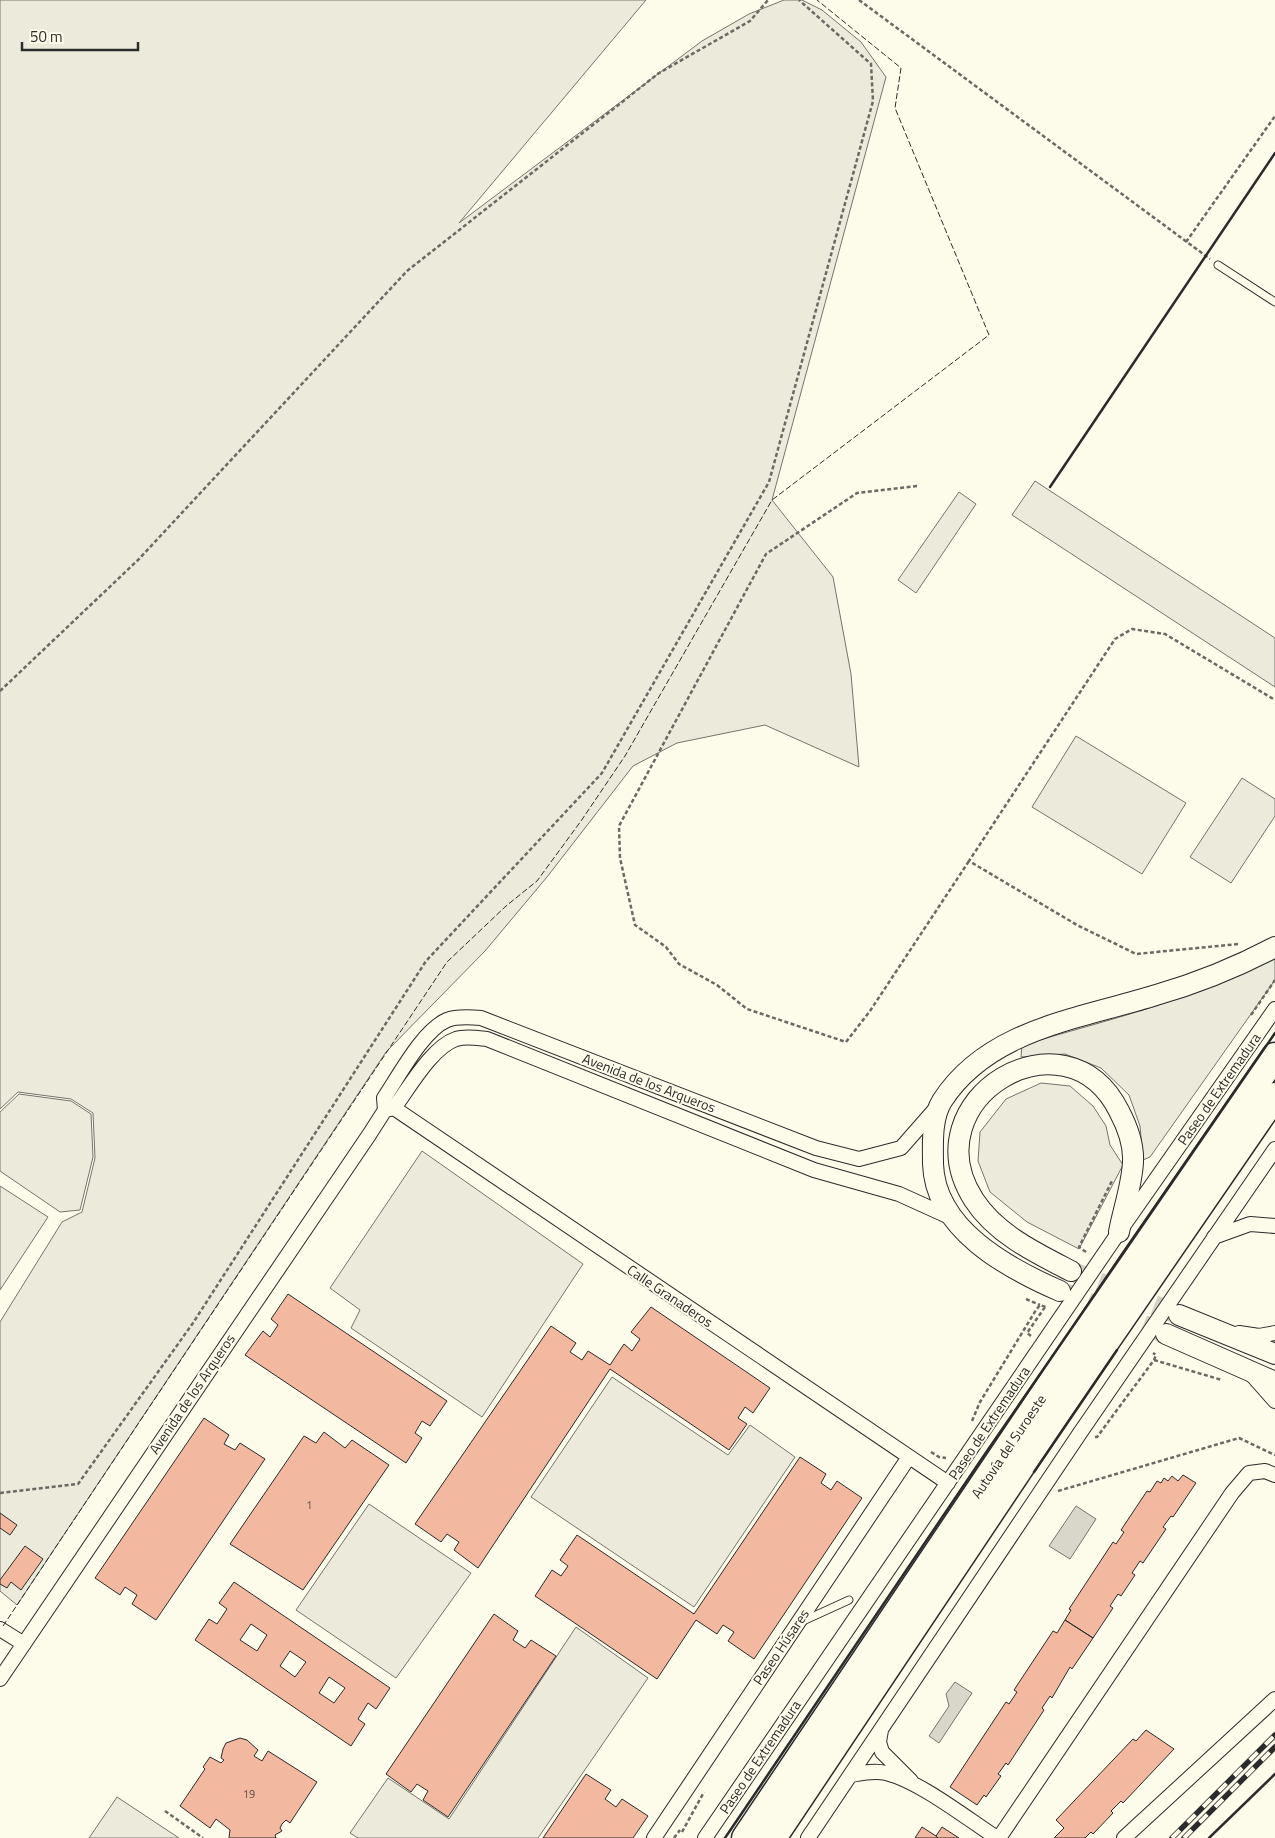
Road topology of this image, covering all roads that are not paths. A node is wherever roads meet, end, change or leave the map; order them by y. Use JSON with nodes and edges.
{"nodes":[{"id":1,"x":1218,"y":265,"type":"road end"},
{"id":2,"x":1275,"y":302,"type":"edge"},
{"id":3,"x":1275,"y":947,"type":"edge"},
{"id":4,"x":1275,"y":1009,"type":"edge"},
{"id":5,"x":1275,"y":1056,"type":"edge"},
{"id":6,"x":1275,"y":1096,"type":"edge"},
{"id":7,"x":941,"y":1103,"type":"junction"},
{"id":8,"x":389,"y":1109,"type":"junction"},
{"id":9,"x":1275,"y":1149,"type":"edge"},
{"id":10,"x":952,"y":1218,"type":"junction"},
{"id":11,"x":1275,"y":1226,"type":"edge"},
{"id":12,"x":1119,"y":1232,"type":"junction"},
{"id":13,"x":1214,"y":1237,"type":"junction"},
{"id":14,"x":1071,"y":1271,"type":"tunnel mouth"},
{"id":15,"x":1060,"y":1291,"type":"tunnel mouth"},
{"id":16,"x":1179,"y":1314,"type":"tunnel mouth"},
{"id":17,"x":1215,"y":1328,"type":"junction"},
{"id":18,"x":1166,"y":1334,"type":"tunnel mouth"},
{"id":19,"x":1275,"y":1334,"type":"edge"},
{"id":20,"x":1275,"y":1354,"type":"edge"},
{"id":21,"x":1246,"y":1369,"type":"junction"},
{"id":22,"x":1275,"y":1382,"type":"edge"},
{"id":23,"x":1275,"y":1401,"type":"edge"},
{"id":24,"x":909,"y":1458,"type":"junction"},
{"id":25,"x":1275,"y":1475,"type":"edge"},
{"id":26,"x":948,"y":1483,"type":"junction"},
{"id":27,"x":848,"y":1600,"type":"dead end"},
{"id":28,"x":796,"y":1624,"type":"junction"},
{"id":29,"x":0,"y":1629,"type":"edge"},
{"id":30,"x":24,"y":1644,"type":"junction"},
{"id":31,"x":0,"y":1679,"type":"edge"},
{"id":32,"x":1275,"y":1699,"type":"edge"},
{"id":33,"x":882,"y":1730,"type":"junction"},
{"id":34,"x":851,"y":1776,"type":"junction"},
{"id":35,"x":915,"y":1785,"type":"junction"},
{"id":36,"x":654,"y":1838,"type":"edge"},
{"id":37,"x":705,"y":1838,"type":"edge"},
{"id":38,"x":745,"y":1838,"type":"edge"},
{"id":39,"x":773,"y":1838,"type":"edge"},
{"id":40,"x":808,"y":1838,"type":"edge"},
{"id":41,"x":998,"y":1838,"type":"edge"},
{"id":42,"x":1124,"y":1838,"type":"edge"}],
"edges":[{"from":1,"to":2,"type":"lane"},
{"from":3,"to":7,"type":"main road"},
{"from":4,"to":12,"type":"street","name":"Paseo de Extremadura"},
{"from":5,"to":38,"type":"highway","name":"Autovía del Suroeste"},
{"from":6,"to":39,"type":"highway","name":"Autovía del Suroeste"},
{"from":7,"to":8,"type":"street","name":"Avenida de los Arqueros"},
{"from":7,"to":10,"type":"main road"},
{"from":8,"to":10,"type":"street","name":"Avenida de los Arqueros"},
{"from":8,"to":24,"type":"street","name":"Calle Granaderos"},
{"from":8,"to":30,"type":"street","name":"Avenida de los Arqueros"},
{"from":9,"to":13,"type":"street"},
{"from":10,"to":15,"type":"main road"},
{"from":11,"to":13,"type":"street"},
{"from":12,"to":14,"type":"main road"},
{"from":12,"to":26,"type":"street","name":"Paseo de Extremadura"},
{"from":13,"to":33,"type":"street"},
{"from":16,"to":17,"type":"main road"},
{"from":17,"to":19,"type":"street"},
{"from":17,"to":20,"type":"main road"},
{"from":18,"to":21,"type":"main road"},
{"from":21,"to":22,"type":"main road"},
{"from":21,"to":23,"type":"street"},
{"from":24,"to":26,"type":"street","name":"Calle Granaderos"},
{"from":24,"to":28,"type":"street","name":"Paseo Húsares"},
{"from":25,"to":41,"type":"street"},
{"from":26,"to":37,"type":"street","name":"Paseo de Extremadura"},
{"from":27,"to":28,"type":"lane"},
{"from":28,"to":36,"type":"street","name":"Paseo Húsares"},
{"from":29,"to":30,"type":"street"},
{"from":30,"to":31,"type":"street","name":"Avenida de los Arqueros"},
{"from":32,"to":42,"type":"street"},
{"from":33,"to":34,"type":"street"},
{"from":33,"to":35,"type":"street"},
{"from":34,"to":35,"type":"street"},
{"from":34,"to":40,"type":"street"},
{"from":35,"to":41,"type":"street"}]}
